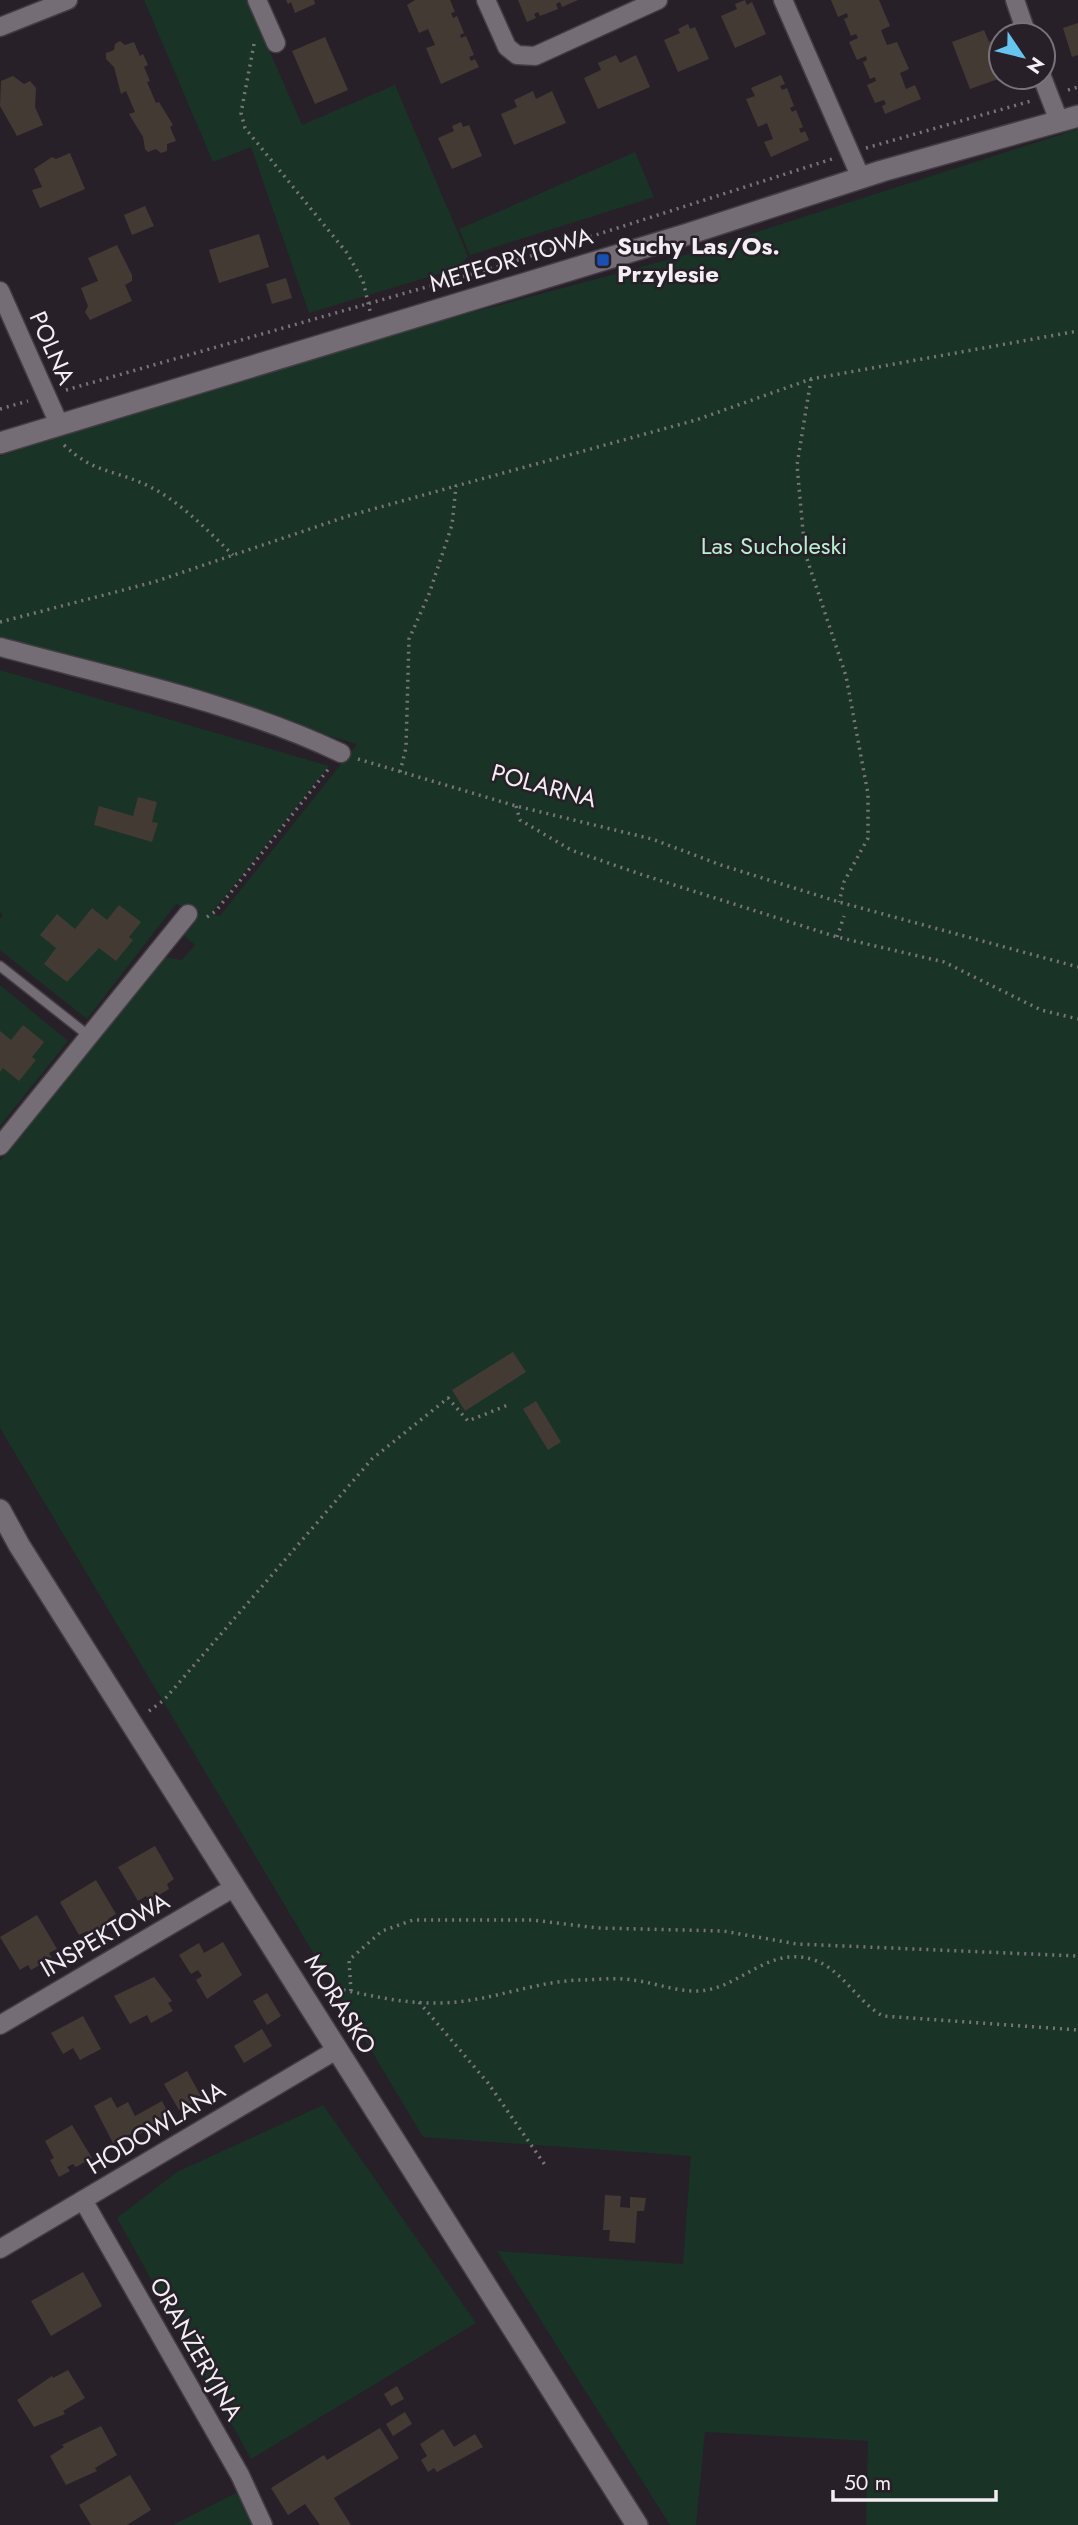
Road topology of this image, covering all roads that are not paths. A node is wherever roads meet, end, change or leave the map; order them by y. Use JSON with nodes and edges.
{"nodes":[{"id":1,"x":68,"y":0,"type":"edge"},
{"id":2,"x":486,"y":0,"type":"edge"},
{"id":3,"x":658,"y":0,"type":"edge"},
{"id":4,"x":783,"y":0,"type":"edge"},
{"id":5,"x":1014,"y":0,"type":"edge"},
{"id":6,"x":259,"y":5,"type":"edge"},
{"id":7,"x":1022,"y":21,"type":"edge"},
{"id":8,"x":0,"y":27,"type":"edge"},
{"id":9,"x":276,"y":43,"type":"dead end"},
{"id":10,"x":1049,"y":91,"type":"edge"},
{"id":11,"x":1060,"y":111,"type":"edge"},
{"id":12,"x":861,"y":178,"type":"junction"},
{"id":13,"x":0,"y":291,"type":"edge"},
{"id":14,"x":59,"y":424,"type":"junction"},
{"id":15,"x":0,"y":443,"type":"edge"},
{"id":16,"x":0,"y":648,"type":"edge"},
{"id":17,"x":341,"y":754,"type":"road end"},
{"id":18,"x":188,"y":914,"type":"road end"},
{"id":19,"x":0,"y":966,"type":"edge"},
{"id":20,"x":89,"y":1035,"type":"junction"},
{"id":21,"x":0,"y":1146,"type":"edge"},
{"id":22,"x":0,"y":1510,"type":"edge"},
{"id":23,"x":235,"y":1887,"type":"junction"},
{"id":24,"x":0,"y":2025,"type":"edge"},
{"id":25,"x":338,"y":2049,"type":"junction"},
{"id":26,"x":83,"y":2200,"type":"junction"},
{"id":27,"x":0,"y":2249,"type":"edge"},
{"id":28,"x":263,"y":2525,"type":"edge"},
{"id":29,"x":637,"y":2525,"type":"edge"}],
"edges":[{"from":1,"to":8,"type":"street"},
{"from":2,"to":3,"type":"street"},
{"from":4,"to":12,"type":"street"},
{"from":5,"to":7,"type":"street"},
{"from":6,"to":9,"type":"street"},
{"from":10,"to":11,"type":"street"},
{"from":11,"to":12,"type":"street","name":"METEORYTOWA"},
{"from":12,"to":14,"type":"street","name":"METEORYTOWA"},
{"from":13,"to":14,"type":"street","name":"POLNA"},
{"from":14,"to":15,"type":"street","name":"METEORYTOWA"},
{"from":16,"to":17,"type":"street"},
{"from":18,"to":20,"type":"street"},
{"from":19,"to":20,"type":"lane"},
{"from":20,"to":21,"type":"street"},
{"from":22,"to":23,"type":"street","name":"MORASKO"},
{"from":23,"to":24,"type":"street","name":"INSPEKTOWA"},
{"from":23,"to":25,"type":"street","name":"MORASKO"},
{"from":25,"to":26,"type":"street","name":"HODOWLANA"},
{"from":25,"to":29,"type":"street","name":"MORASKO"},
{"from":26,"to":27,"type":"street","name":"HODOWLANA"},
{"from":26,"to":28,"type":"street","name":"ORANŻERYJNA"}]}
